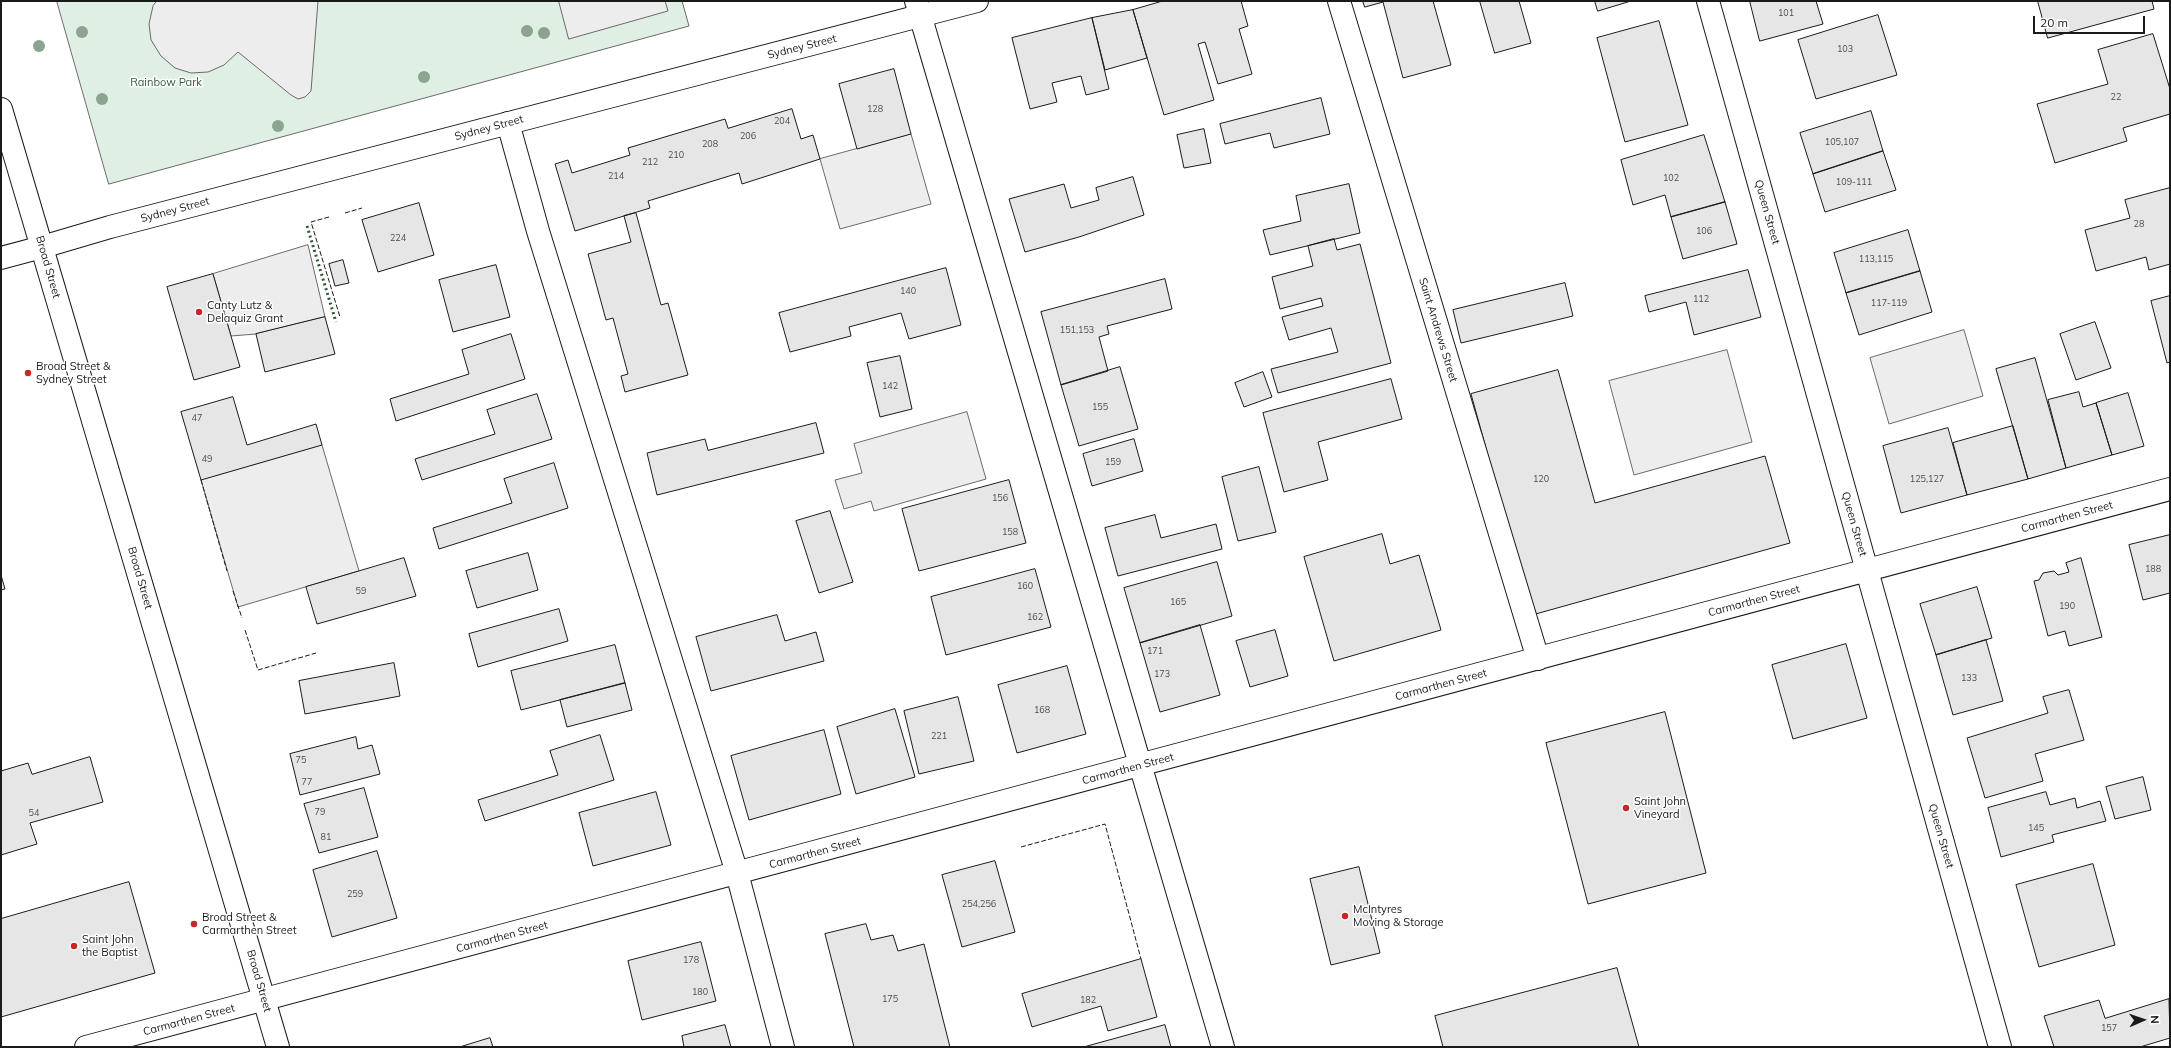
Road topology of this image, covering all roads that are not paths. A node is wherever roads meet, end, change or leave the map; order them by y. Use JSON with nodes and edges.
{"nodes":[{"id":1,"x":977,"y":1,"type":"edge"},
{"id":2,"x":1339,"y":1,"type":"edge"},
{"id":3,"x":1708,"y":1,"type":"edge"},
{"id":4,"x":919,"y":9,"type":"edge"},
{"id":5,"x":1,"y":109,"type":"edge"},
{"id":6,"x":508,"y":123,"type":"junction"},
{"id":7,"x":42,"y":247,"type":"junction"},
{"id":8,"x":1,"y":258,"type":"edge"},
{"id":9,"x":2170,"y":490,"type":"edge"},
{"id":10,"x":1867,"y":571,"type":"junction"},
{"id":11,"x":1538,"y":659,"type":"junction"},
{"id":12,"x":1141,"y":765,"type":"junction"},
{"id":13,"x":737,"y":874,"type":"junction"},
{"id":14,"x":264,"y":1000,"type":"junction"},
{"id":15,"x":86,"y":1047,"type":"edge"},
{"id":16,"x":278,"y":1047,"type":"edge"},
{"id":17,"x":783,"y":1047,"type":"edge"},
{"id":18,"x":1223,"y":1047,"type":"edge"},
{"id":19,"x":2000,"y":1047,"type":"edge"}],
"edges":[{"from":1,"to":4,"type":"street","name":"Sydney Street"},
{"from":2,"to":11,"type":"street","name":"Saint Andrews Street"},
{"from":3,"to":10,"type":"street","name":"Queen Street"},
{"from":4,"to":6,"type":"street","name":"Sydney Street"},
{"from":4,"to":12,"type":"street"},
{"from":5,"to":7,"type":"street","name":"Broad Street"},
{"from":6,"to":7,"type":"street","name":"Sydney Street"},
{"from":6,"to":13,"type":"street"},
{"from":7,"to":8,"type":"street","name":"Sydney Street"},
{"from":7,"to":14,"type":"street","name":"Broad Street"},
{"from":9,"to":10,"type":"street","name":"Carmarthen Street"},
{"from":10,"to":11,"type":"street","name":"Carmarthen Street"},
{"from":10,"to":19,"type":"street","name":"Queen Street"},
{"from":11,"to":12,"type":"street","name":"Carmarthen Street"},
{"from":12,"to":13,"type":"street","name":"Carmarthen Street"},
{"from":12,"to":18,"type":"street"},
{"from":13,"to":14,"type":"street","name":"Carmarthen Street"},
{"from":13,"to":17,"type":"street"},
{"from":14,"to":15,"type":"street","name":"Carmarthen Street"},
{"from":14,"to":16,"type":"street","name":"Broad Street"}]}
